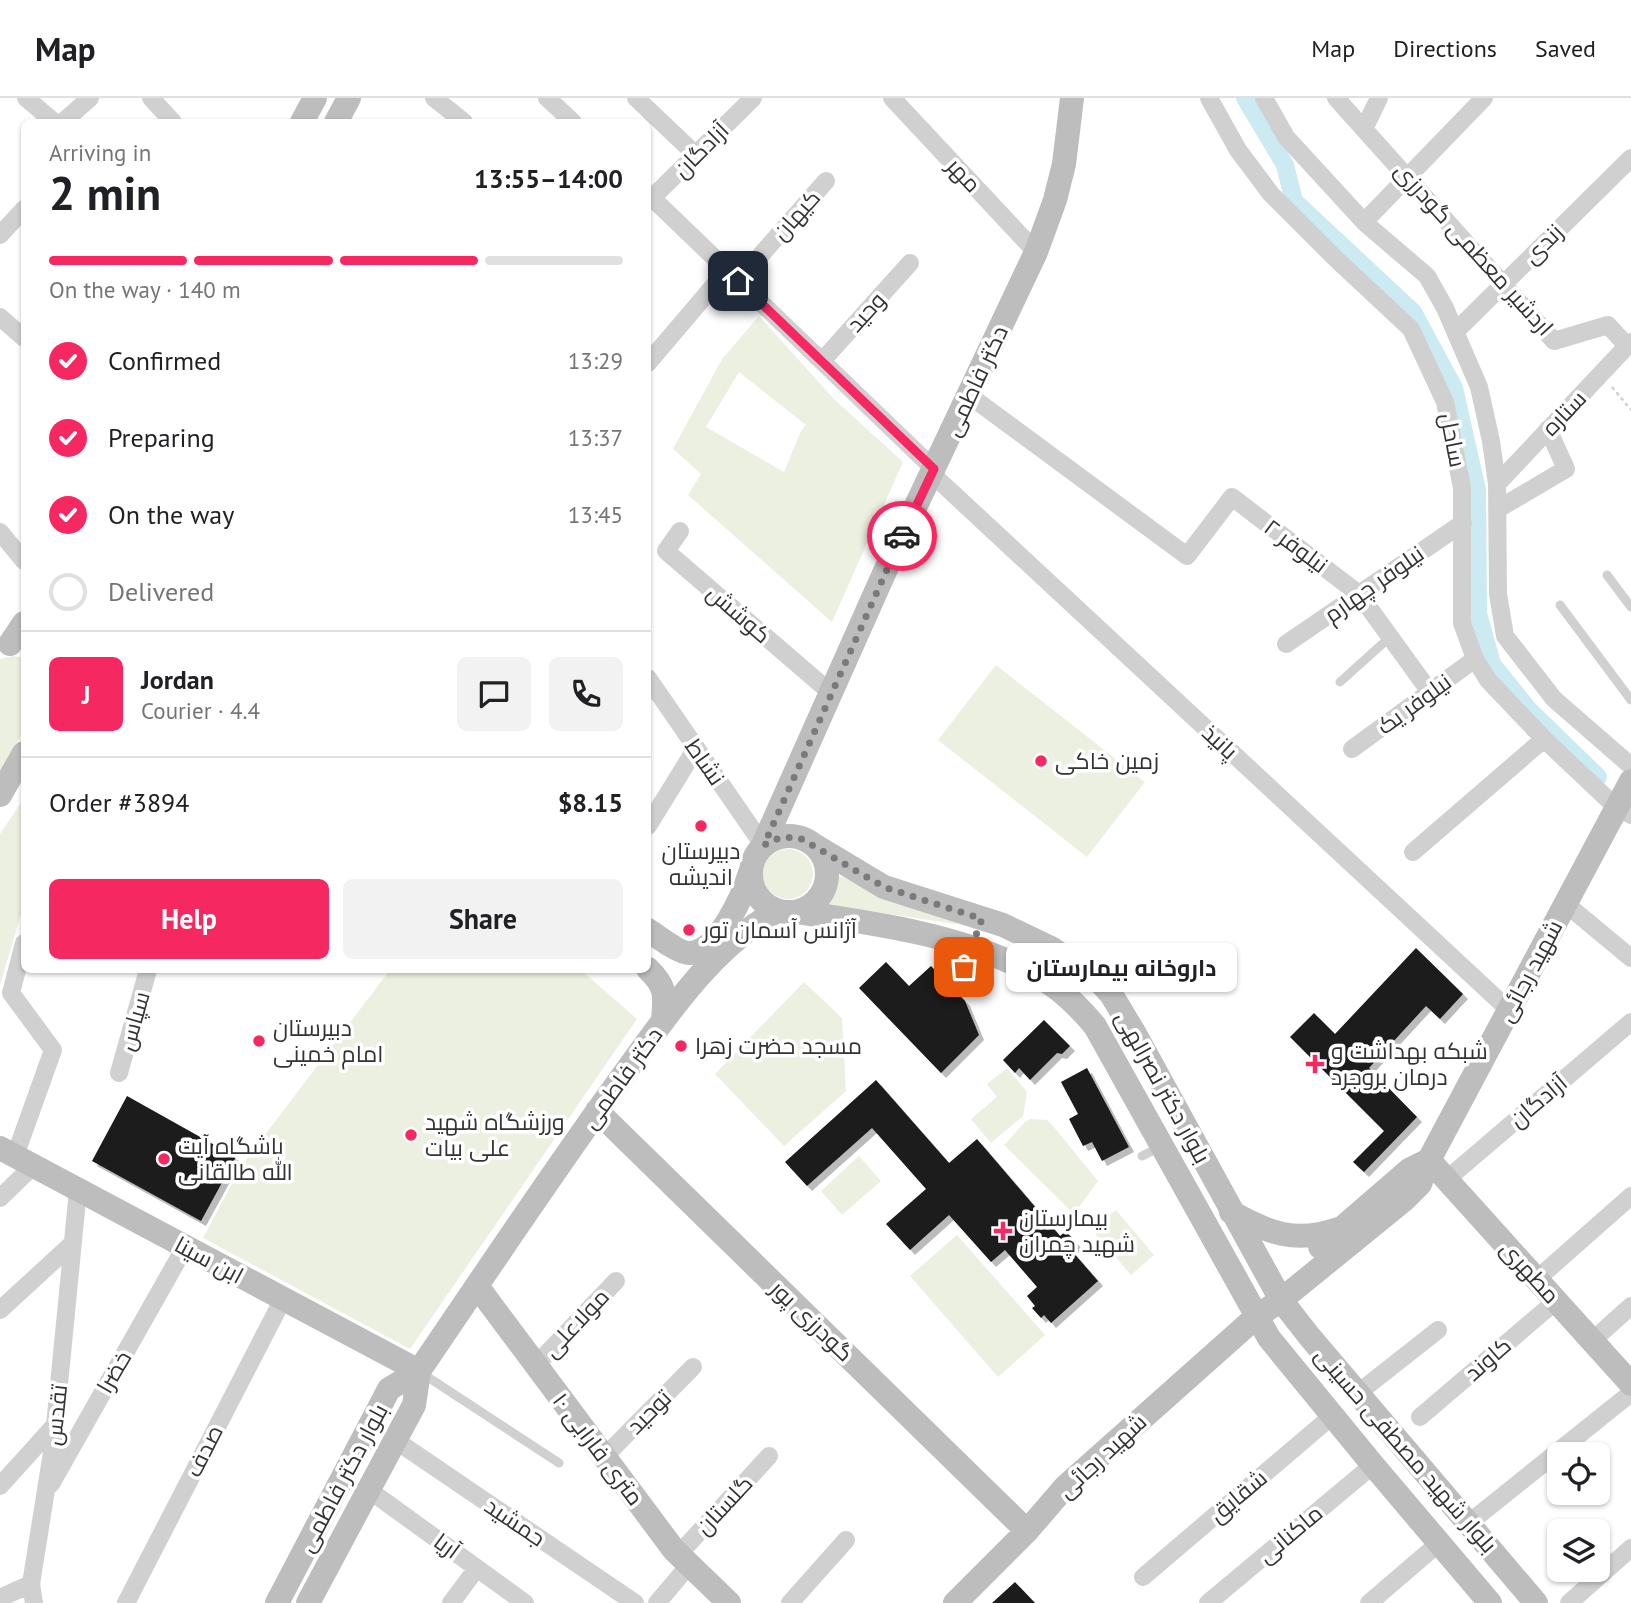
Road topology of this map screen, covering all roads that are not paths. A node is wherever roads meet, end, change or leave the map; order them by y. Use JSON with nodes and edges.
{"nodes":[{"id":1,"x":26,"y":98,"type":"edge"},
{"id":2,"x":90,"y":98,"type":"edge"},
{"id":3,"x":151,"y":98,"type":"edge"},
{"id":4,"x":315,"y":98,"type":"edge"},
{"id":5,"x":349,"y":98,"type":"edge"},
{"id":6,"x":434,"y":98,"type":"edge"},
{"id":7,"x":547,"y":98,"type":"edge"},
{"id":8,"x":636,"y":98,"type":"edge"},
{"id":9,"x":1072,"y":98,"type":"edge"},
{"id":10,"x":1209,"y":98,"type":"edge"},
{"id":11,"x":1264,"y":98,"type":"edge"},
{"id":12,"x":1336,"y":98,"type":"edge"},
{"id":13,"x":1380,"y":98,"type":"edge"},
{"id":14,"x":1484,"y":98,"type":"edge"},
{"id":15,"x":750,"y":99,"type":"edge"},
{"id":16,"x":899,"y":101,"type":"edge"},
{"id":17,"x":50,"y":119,"type":"edge"},
{"id":18,"x":66,"y":119,"type":"edge"},
{"id":19,"x":170,"y":119,"type":"edge"},
{"id":20,"x":304,"y":119,"type":"edge"},
{"id":21,"x":338,"y":119,"type":"edge"},
{"id":22,"x":460,"y":119,"type":"edge"},
{"id":23,"x":570,"y":119,"type":"edge"},
{"id":24,"x":1364,"y":129,"type":"junction"},
{"id":25,"x":696,"y":155,"type":"junction"},
{"id":26,"x":1631,"y":158,"type":"edge"},
{"id":27,"x":1407,"y":177,"type":"junction"},
{"id":28,"x":826,"y":181,"type":"dead end"},
{"id":29,"x":651,"y":195,"type":"edge"},
{"id":30,"x":651,"y":197,"type":"edge"},
{"id":31,"x":21,"y":212,"type":"edge"},
{"id":32,"x":1364,"y":222,"type":"junction"},
{"id":33,"x":0,"y":235,"type":"edge"},
{"id":34,"x":1037,"y":252,"type":"junction"},
{"id":35,"x":910,"y":263,"type":"dead end"},
{"id":36,"x":732,"y":275,"type":"junction"},
{"id":37,"x":1503,"y":284,"type":"junction"},
{"id":38,"x":0,"y":317,"type":"edge"},
{"id":39,"x":1456,"y":331,"type":"junction"},
{"id":40,"x":21,"y":335,"type":"edge"},
{"id":41,"x":1629,"y":344,"type":"edge"},
{"id":42,"x":651,"y":360,"type":"edge"},
{"id":43,"x":822,"y":361,"type":"junction"},
{"id":44,"x":970,"y":396,"type":"junction"},
{"id":45,"x":1548,"y":429,"type":"junction"},
{"id":46,"x":933,"y":472,"type":"junction"},
{"id":47,"x":1497,"y":484,"type":"junction"},
{"id":48,"x":1497,"y":509,"type":"junction"},
{"id":49,"x":1462,"y":523,"type":"junction"},
{"id":50,"x":680,"y":531,"type":"dead end"},
{"id":51,"x":0,"y":532,"type":"edge"},
{"id":52,"x":21,"y":557,"type":"edge"},
{"id":53,"x":1607,"y":575,"type":"dead end"},
{"id":54,"x":1359,"y":594,"type":"junction"},
{"id":55,"x":1560,"y":605,"type":"dead end"},
{"id":56,"x":1631,"y":607,"type":"edge"},
{"id":57,"x":21,"y":628,"type":"edge"},
{"id":58,"x":1390,"y":637,"type":"junction"},
{"id":59,"x":11,"y":645,"type":"edge"},
{"id":60,"x":1286,"y":645,"type":"dead end"},
{"id":61,"x":1475,"y":659,"type":"junction"},
{"id":62,"x":651,"y":682,"type":"edge"},
{"id":63,"x":1340,"y":682,"type":"dead end"},
{"id":64,"x":1430,"y":692,"type":"junction"},
{"id":65,"x":831,"y":694,"type":"junction"},
{"id":66,"x":1631,"y":700,"type":"edge"},
{"id":67,"x":1544,"y":739,"type":"junction"},
{"id":68,"x":696,"y":748,"type":"junction"},
{"id":69,"x":1352,"y":749,"type":"dead end"},
{"id":70,"x":21,"y":758,"type":"edge"},
{"id":71,"x":1631,"y":766,"type":"edge"},
{"id":72,"x":1631,"y":781,"type":"edge"},
{"id":73,"x":21,"y":788,"type":"edge"},
{"id":74,"x":0,"y":795,"type":"edge"},
{"id":75,"x":0,"y":801,"type":"edge"},
{"id":76,"x":1624,"y":811,"type":"edge"},
{"id":77,"x":651,"y":821,"type":"edge"},
{"id":78,"x":809,"y":842,"type":"junction"},
{"id":79,"x":764,"y":845,"type":"junction"},
{"id":80,"x":1413,"y":852,"type":"dead end"},
{"id":81,"x":750,"y":873,"type":"junction"},
{"id":82,"x":1566,"y":904,"type":"junction"},
{"id":83,"x":787,"y":911,"type":"junction"},
{"id":84,"x":982,"y":919,"type":"junction"},
{"id":85,"x":651,"y":932,"type":"edge"},
{"id":86,"x":21,"y":955,"type":"edge"},
{"id":87,"x":968,"y":958,"type":"junction"},
{"id":88,"x":1631,"y":958,"type":"edge"},
{"id":89,"x":147,"y":973,"type":"edge"},
{"id":90,"x":651,"y":973,"type":"edge"},
{"id":91,"x":1509,"y":1010,"type":"junction"},
{"id":92,"x":663,"y":1021,"type":"junction"},
{"id":93,"x":1631,"y":1022,"type":"edge"},
{"id":94,"x":119,"y":1073,"type":"dead end"},
{"id":95,"x":597,"y":1111,"type":"junction"},
{"id":96,"x":16,"y":1157,"type":"edge"},
{"id":97,"x":1429,"y":1160,"type":"junction"},
{"id":98,"x":1446,"y":1180,"type":"junction"},
{"id":99,"x":78,"y":1190,"type":"junction"},
{"id":100,"x":1631,"y":1196,"type":"edge"},
{"id":101,"x":0,"y":1198,"type":"edge"},
{"id":102,"x":1231,"y":1212,"type":"junction"},
{"id":103,"x":1345,"y":1226,"type":"junction"},
{"id":104,"x":72,"y":1244,"type":"junction"},
{"id":105,"x":186,"y":1247,"type":"junction"},
{"id":106,"x":1536,"y":1279,"type":"junction"},
{"id":107,"x":616,"y":1281,"type":"dead end"},
{"id":108,"x":477,"y":1286,"type":"junction"},
{"id":109,"x":1277,"y":1294,"type":"junction"},
{"id":110,"x":283,"y":1299,"type":"junction"},
{"id":111,"x":1556,"y":1301,"type":"junction"},
{"id":112,"x":1631,"y":1306,"type":"edge"},
{"id":113,"x":0,"y":1310,"type":"edge"},
{"id":114,"x":1256,"y":1317,"type":"junction"},
{"id":115,"x":1438,"y":1330,"type":"dead end"},
{"id":116,"x":1592,"y":1341,"type":"junction"},
{"id":117,"x":536,"y":1365,"type":"junction"},
{"id":118,"x":693,"y":1367,"type":"dead end"},
{"id":119,"x":419,"y":1371,"type":"junction"},
{"id":120,"x":1631,"y":1384,"type":"edge"},
{"id":121,"x":1357,"y":1393,"type":"junction"},
{"id":122,"x":1631,"y":1393,"type":"edge"},
{"id":123,"x":1332,"y":1416,"type":"junction"},
{"id":124,"x":1420,"y":1417,"type":"dead end"},
{"id":125,"x":55,"y":1425,"type":"junction"},
{"id":126,"x":1397,"y":1439,"type":"junction"},
{"id":127,"x":395,"y":1440,"type":"junction"},
{"id":128,"x":769,"y":1456,"type":"dead end"},
{"id":129,"x":604,"y":1457,"type":"junction"},
{"id":130,"x":559,"y":1463,"type":"dead end"},
{"id":131,"x":1373,"y":1465,"type":"junction"},
{"id":132,"x":0,"y":1486,"type":"edge"},
{"id":133,"x":369,"y":1490,"type":"junction"},
{"id":134,"x":43,"y":1497,"type":"junction"},
{"id":135,"x":1469,"y":1523,"type":"junction"},
{"id":136,"x":1027,"y":1531,"type":"junction"},
{"id":137,"x":846,"y":1540,"type":"dead end"},
{"id":138,"x":1439,"y":1543,"type":"junction"},
{"id":139,"x":1631,"y":1548,"type":"edge"},
{"id":140,"x":684,"y":1559,"type":"junction"},
{"id":141,"x":477,"y":1568,"type":"junction"},
{"id":142,"x":1143,"y":1577,"type":"dead end"},
{"id":143,"x":31,"y":1584,"type":"junction"},
{"id":144,"x":0,"y":1598,"type":"edge"},
{"id":145,"x":34,"y":1603,"type":"edge"},
{"id":146,"x":126,"y":1603,"type":"edge"},
{"id":147,"x":277,"y":1603,"type":"edge"},
{"id":148,"x":308,"y":1603,"type":"edge"},
{"id":149,"x":451,"y":1603,"type":"edge"},
{"id":150,"x":525,"y":1603,"type":"edge"},
{"id":151,"x":635,"y":1603,"type":"edge"},
{"id":152,"x":657,"y":1603,"type":"edge"},
{"id":153,"x":729,"y":1603,"type":"edge"},
{"id":154,"x":790,"y":1603,"type":"edge"},
{"id":155,"x":955,"y":1603,"type":"edge"},
{"id":156,"x":1208,"y":1603,"type":"edge"},
{"id":157,"x":1369,"y":1603,"type":"edge"},
{"id":158,"x":1490,"y":1603,"type":"edge"},
{"id":159,"x":1536,"y":1603,"type":"edge"},
{"id":160,"x":1569,"y":1603,"type":"edge"}],
"edges":[{"from":1,"to":17,"type":"street"},
{"from":2,"to":18,"type":"street"},
{"from":3,"to":19,"type":"street"},
{"from":4,"to":20,"type":"street"},
{"from":5,"to":21,"type":"street"},
{"from":6,"to":22,"type":"street"},
{"from":7,"to":23,"type":"street"},
{"from":8,"to":25,"type":"street"},
{"from":9,"to":34,"type":"street","name":"دکتر فاطمی"},
{"from":10,"to":49,"type":"street","name":"ساحل"},
{"from":11,"to":32,"type":"street","name":"ساحل"},
{"from":12,"to":24,"type":"street","name":"اردشیر معظمی گودرزی"},
{"from":13,"to":24,"type":"street"},
{"from":14,"to":27,"type":"street"},
{"from":15,"to":25,"type":"street","name":"آزادگان"},
{"from":16,"to":34,"type":"street","name":"مهر"},
{"from":24,"to":27,"type":"street","name":"اردشیر معظمی گودرزی"},
{"from":25,"to":29,"type":"street","name":"آزادگان"},
{"from":26,"to":37,"type":"street","name":"زندی"},
{"from":27,"to":32,"type":"street"},
{"from":27,"to":37,"type":"street","name":"اردشیر معظمی گودرزی"},
{"from":28,"to":36,"type":"street","name":"کیهان"},
{"from":30,"to":36,"type":"street","name":"پانیذ"},
{"from":31,"to":33,"type":"street"},
{"from":32,"to":39,"type":"street","name":"ساحل"},
{"from":34,"to":44,"type":"street","name":"دکتر فاطمی"},
{"from":35,"to":43,"type":"street","name":"وحید"},
{"from":36,"to":42,"type":"street","name":"کیهان"},
{"from":36,"to":43,"type":"street","name":"پانیذ"},
{"from":37,"to":39,"type":"street","name":"زندی"},
{"from":37,"to":41,"type":"street","name":"اردشیر معظمی گودرزی"},
{"from":38,"to":40,"type":"street"},
{"from":39,"to":47,"type":"street","name":"ساحل"},
{"from":41,"to":45,"type":"street","name":"ستاره"},
{"from":43,"to":46,"type":"street","name":"پانیذ"},
{"from":44,"to":46,"type":"street","name":"دکتر فاطمی"},
{"from":44,"to":54,"type":"street","name":"نیلوفر ۲"},
{"from":45,"to":47,"type":"street","name":"ستاره"},
{"from":45,"to":48,"type":"street"},
{"from":46,"to":65,"type":"street","name":"دکتر فاطمی"},
{"from":46,"to":91,"type":"street","name":"پانیذ"},
{"from":47,"to":48,"type":"street","name":"ساحل"},
{"from":48,"to":71,"type":"street","name":"ساحل"},
{"from":49,"to":54,"type":"street","name":"نیلوفر چهارم"},
{"from":49,"to":61,"type":"street","name":"ساحل"},
{"from":50,"to":65,"type":"street","name":"کوشش"},
{"from":51,"to":52,"type":"street"},
{"from":53,"to":56,"type":"lane"},
{"from":54,"to":58,"type":"street","name":"نیلوفر ۲"},
{"from":54,"to":60,"type":"street","name":"نیلوفر چهارم"},
{"from":55,"to":66,"type":"lane"},
{"from":57,"to":59,"type":"street"},
{"from":58,"to":63,"type":"lane"},
{"from":58,"to":64,"type":"street","name":"نیلوفر ۲"},
{"from":61,"to":64,"type":"street","name":"نیلوفر یک"},
{"from":61,"to":67,"type":"street","name":"ساحل"},
{"from":62,"to":68,"type":"street","name":"نشاط"},
{"from":64,"to":69,"type":"street","name":"نیلوفر یک"},
{"from":65,"to":79,"type":"street","name":"دکتر فاطمی"},
{"from":67,"to":76,"type":"street","name":"ساحل"},
{"from":67,"to":80,"type":"street"},
{"from":68,"to":77,"type":"street"},
{"from":68,"to":79,"type":"street","name":"نشاط"},
{"from":70,"to":74,"type":"street"},
{"from":72,"to":76,"type":"street","name":"شهید رجائی"},
{"from":73,"to":75,"type":"street"},
{"from":76,"to":82,"type":"street","name":"شهید رجائی"},
{"from":78,"to":79,"type":"street"},
{"from":78,"to":83,"type":"street"},
{"from":78,"to":84,"type":"street","name":"بلوار دکتر نصرالهی"},
{"from":79,"to":81,"type":"street"},
{"from":81,"to":83,"type":"street"},
{"from":81,"to":85,"type":"street"},
{"from":82,"to":88,"type":"street"},
{"from":82,"to":91,"type":"street","name":"شهید رجائی"},
{"from":83,"to":87,"type":"street","name":"بلوار دکتر نصرالهی"},
{"from":83,"to":92,"type":"street","name":"دکتر فاطمی"},
{"from":84,"to":87,"type":"street"},
{"from":84,"to":102,"type":"street","name":"بلوار دکتر نصرالهی"},
{"from":86,"to":96,"type":"street"},
{"from":87,"to":114,"type":"street","name":"بلوار دکتر نصرالهی"},
{"from":89,"to":94,"type":"street","name":"سپاس"},
{"from":90,"to":92,"type":"street"},
{"from":91,"to":97,"type":"street","name":"شهید رجائی"},
{"from":92,"to":95,"type":"street","name":"دکتر فاطمی"},
{"from":93,"to":98,"type":"street","name":"آزادگان"},
{"from":95,"to":108,"type":"street","name":"دکتر فاطمی"},
{"from":95,"to":136,"type":"street","name":"گودرزی پور"},
{"from":96,"to":99,"type":"street","name":"ابن سینا"},
{"from":96,"to":101,"type":"street"},
{"from":97,"to":98,"type":"street","name":"مطهری"},
{"from":97,"to":103,"type":"street","name":"شهید رجائی"},
{"from":97,"to":109,"type":"street","name":"شهید رجائی"},
{"from":98,"to":106,"type":"street","name":"مطهری"},
{"from":99,"to":104,"type":"street","name":"تقدس"},
{"from":99,"to":105,"type":"street","name":"ابن سینا"},
{"from":100,"to":106,"type":"street"},
{"from":102,"to":103,"type":"street"},
{"from":102,"to":109,"type":"street","name":"بلوار دکتر نصرالهی"},
{"from":103,"to":109,"type":"street","name":"شهید رجائی"},
{"from":104,"to":113,"type":"street"},
{"from":104,"to":125,"type":"street","name":"تقدس"},
{"from":105,"to":110,"type":"street","name":"ابن سینا"},
{"from":105,"to":134,"type":"street","name":"خضرا"},
{"from":106,"to":111,"type":"street","name":"مطهری"},
{"from":107,"to":117,"type":"street","name":"مولاعلی"},
{"from":108,"to":117,"type":"street","name":"۱۰ متری فارابی"},
{"from":108,"to":119,"type":"street","name":"دکتر فاطمی"},
{"from":109,"to":114,"type":"street","name":"شهید رجائی"},
{"from":109,"to":121,"type":"street","name":"بلوار شهید مصطفی حسینی"},
{"from":110,"to":119,"type":"street","name":"ابن سینا"},
{"from":110,"to":146,"type":"street","name":"صدف"},
{"from":111,"to":116,"type":"street","name":"مطهری"},
{"from":111,"to":124,"type":"street","name":"کاوند"},
{"from":112,"to":116,"type":"street"},
{"from":114,"to":123,"type":"street","name":"بلوار شهید مصطفی حسینی"},
{"from":114,"to":136,"type":"street","name":"شهید رجائی"},
{"from":115,"to":121,"type":"street"},
{"from":116,"to":120,"type":"street","name":"مطهری"},
{"from":117,"to":129,"type":"street","name":"۱۰ متری فارابی"},
{"from":118,"to":129,"type":"street","name":"توحید"},
{"from":119,"to":127,"type":"street","name":"بلوار دکتر فاطمی"},
{"from":119,"to":130,"type":"lane"},
{"from":119,"to":147,"type":"street","name":"بلوار دکتر فاطمی"},
{"from":121,"to":126,"type":"street","name":"بلوار شهید مصطفی حسینی"},
{"from":122,"to":135,"type":"street"},
{"from":123,"to":131,"type":"street","name":"بلوار شهید مصطفی حسینی"},
{"from":123,"to":142,"type":"street","name":"شقایق"},
{"from":125,"to":132,"type":"street"},
{"from":125,"to":134,"type":"street","name":"تقدس"},
{"from":126,"to":131,"type":"street"},
{"from":126,"to":135,"type":"street","name":"بلوار شهید مصطفی حسینی"},
{"from":127,"to":133,"type":"street","name":"بلوار دکتر فاطمی"},
{"from":127,"to":151,"type":"street","name":"جمشید"},
{"from":128,"to":140,"type":"street","name":"گلستان"},
{"from":129,"to":140,"type":"street","name":"۱۰ متری فارابی"},
{"from":131,"to":138,"type":"street","name":"بلوار شهید مصطفی حسینی"},
{"from":131,"to":156,"type":"street","name":"ماکنانی"},
{"from":133,"to":141,"type":"street","name":"آریا"},
{"from":133,"to":148,"type":"street","name":"بلوار دکتر فاطمی"},
{"from":134,"to":143,"type":"street","name":"تقدس"},
{"from":135,"to":159,"type":"street","name":"بلوار شهید مصطفی حسینی"},
{"from":136,"to":155,"type":"street","name":"شهید رجائی"},
{"from":137,"to":154,"type":"street"},
{"from":138,"to":157,"type":"street"},
{"from":138,"to":158,"type":"street","name":"بلوار شهید مصطفی حسینی"},
{"from":139,"to":160,"type":"street"},
{"from":140,"to":152,"type":"street","name":"گلستان"},
{"from":140,"to":153,"type":"street","name":"۱۰ متری فارابی"},
{"from":141,"to":149,"type":"street"},
{"from":141,"to":150,"type":"street","name":"آریا"},
{"from":143,"to":144,"type":"street"},
{"from":143,"to":145,"type":"street","name":"تقدس"}]}
